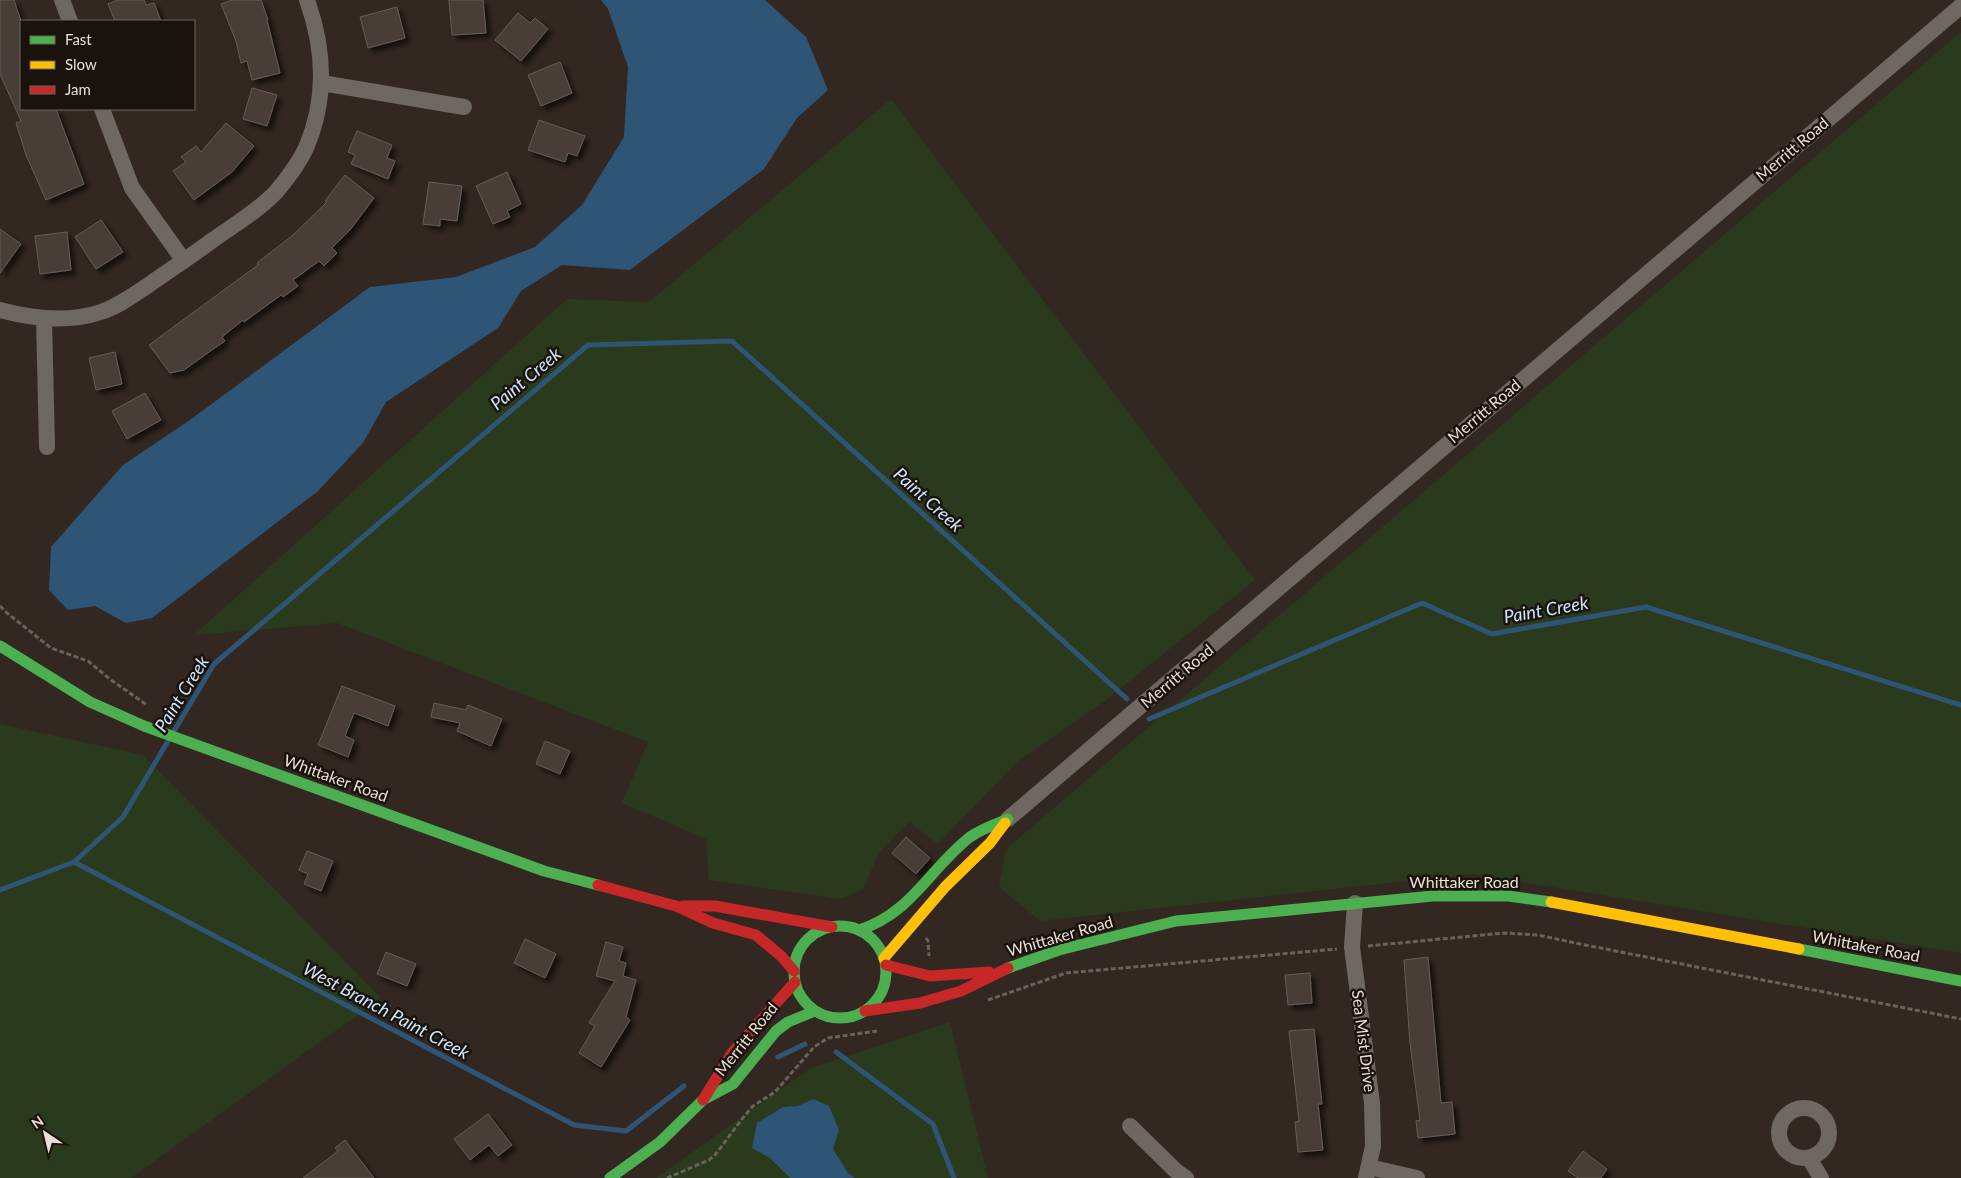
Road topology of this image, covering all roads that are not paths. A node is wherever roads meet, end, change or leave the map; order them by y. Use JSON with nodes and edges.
{"nodes":[{"id":1,"x":62,"y":0,"type":"edge"},
{"id":2,"x":307,"y":0,"type":"edge"},
{"id":3,"x":1961,"y":6,"type":"edge"},
{"id":4,"x":70,"y":20,"type":"edge"},
{"id":5,"x":322,"y":83,"type":"junction"},
{"id":6,"x":464,"y":107,"type":"dead end"},
{"id":7,"x":102,"y":110,"type":"edge"},
{"id":8,"x":184,"y":261,"type":"junction"},
{"id":9,"x":0,"y":310,"type":"edge"},
{"id":10,"x":44,"y":319,"type":"junction"},
{"id":11,"x":47,"y":447,"type":"dead end"},
{"id":12,"x":0,"y":646,"type":"edge"},
{"id":13,"x":1008,"y":818,"type":"junction"},
{"id":14,"x":1355,"y":903,"type":"junction"},
{"id":15,"x":676,"y":906,"type":"junction"},
{"id":16,"x":832,"y":927,"type":"junction"},
{"id":17,"x":859,"y":930,"type":"junction"},
{"id":18,"x":885,"y":961,"type":"junction"},
{"id":19,"x":998,"y":971,"type":"junction"},
{"id":20,"x":794,"y":977,"type":"junction"},
{"id":21,"x":1961,"y":981,"type":"edge"},
{"id":22,"x":814,"y":1011,"type":"junction"},
{"id":23,"x":865,"y":1011,"type":"junction"},
{"id":24,"x":703,"y":1100,"type":"junction"},
{"id":25,"x":1130,"y":1126,"type":"dead end"},
{"id":26,"x":1809,"y":1158,"type":"dead end"},
{"id":27,"x":1368,"y":1172,"type":"edge"},
{"id":28,"x":610,"y":1178,"type":"edge"},
{"id":29,"x":1186,"y":1178,"type":"edge"},
{"id":30,"x":1417,"y":1178,"type":"edge"},
{"id":31,"x":1821,"y":1178,"type":"edge"}],
"edges":[{"from":1,"to":4,"type":"street"},
{"from":2,"to":5,"type":"street"},
{"from":3,"to":13,"type":"street","name":"Merritt Road"},
{"from":5,"to":6,"type":"street"},
{"from":5,"to":8,"type":"street"},
{"from":7,"to":8,"type":"street"},
{"from":8,"to":10,"type":"street"},
{"from":9,"to":10,"type":"street"},
{"from":10,"to":11,"type":"street"},
{"from":12,"to":15,"type":"main road","name":"Whittaker Road"},
{"from":13,"to":17,"type":"main road","name":"Merritt Road"},
{"from":13,"to":18,"type":"main road","name":"Merritt Road"},
{"from":14,"to":19,"type":"main road","name":"Whittaker Road"},
{"from":14,"to":21,"type":"main road","name":"Whittaker Road"},
{"from":14,"to":27,"type":"street","name":"Sea Mist Drive"},
{"from":15,"to":16,"type":"main road","name":"Whittaker Road"},
{"from":15,"to":20,"type":"main road","name":"Whittaker Road"},
{"from":16,"to":17,"type":"main road"},
{"from":16,"to":20,"type":"main road"},
{"from":17,"to":18,"type":"main road"},
{"from":18,"to":19,"type":"main road","name":"Whittaker Road"},
{"from":18,"to":23,"type":"main road"},
{"from":19,"to":23,"type":"main road","name":"Whittaker Road"},
{"from":20,"to":22,"type":"main road"},
{"from":20,"to":24,"type":"main road","name":"Merritt Road"},
{"from":22,"to":23,"type":"main road"},
{"from":22,"to":24,"type":"main road","name":"Merritt Road"},
{"from":24,"to":28,"type":"main road","name":"Merritt Road"},
{"from":25,"to":29,"type":"street"},
{"from":26,"to":31,"type":"street"},
{"from":27,"to":30,"type":"street"}]}
